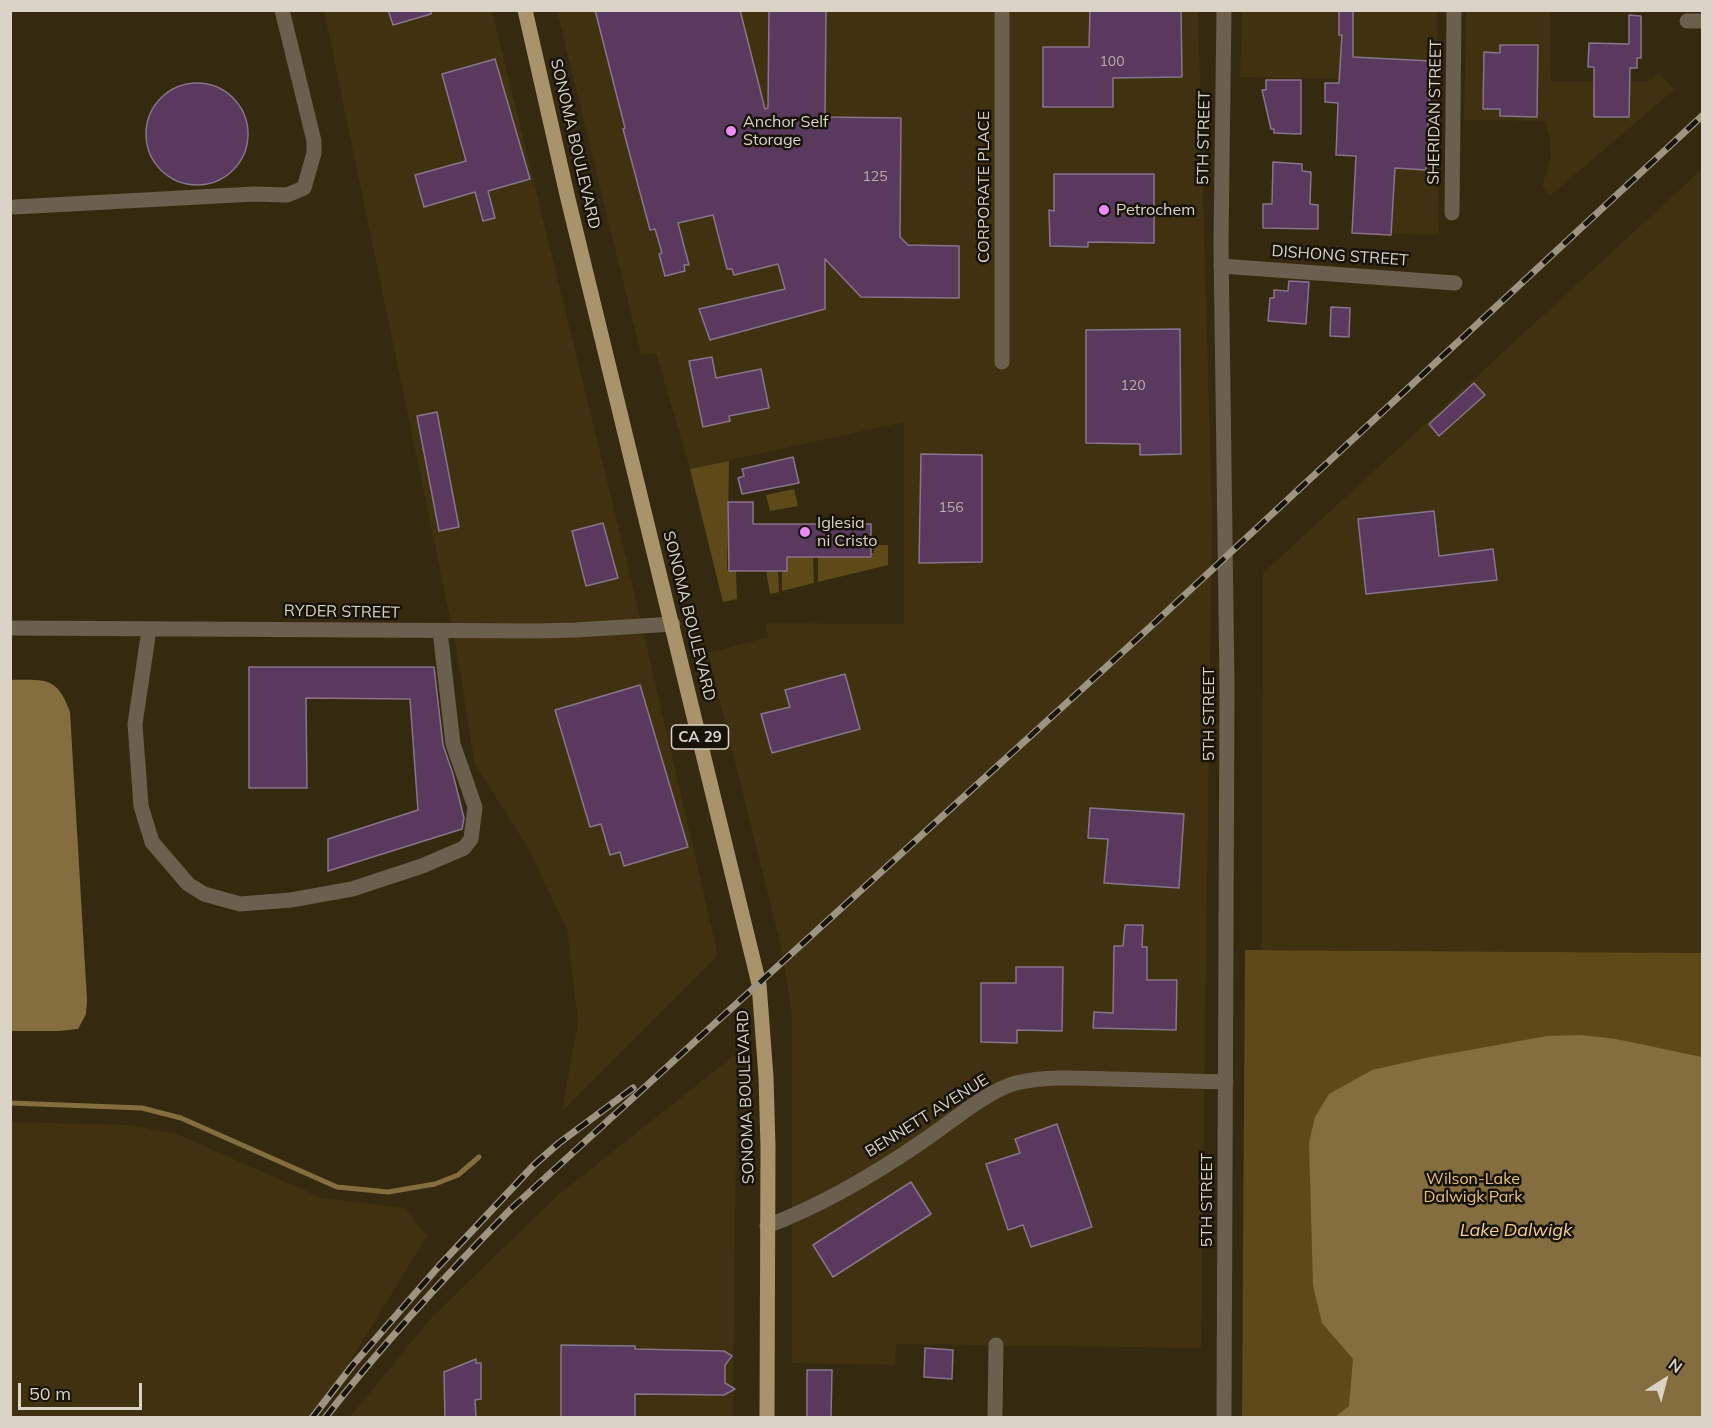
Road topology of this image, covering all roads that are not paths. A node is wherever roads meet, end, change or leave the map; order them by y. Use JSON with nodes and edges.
{"nodes":[{"id":1,"x":282,"y":10,"type":"edge"},
{"id":2,"x":525,"y":10,"type":"edge"},
{"id":3,"x":1002,"y":10,"type":"edge"},
{"id":4,"x":1224,"y":10,"type":"edge"},
{"id":5,"x":1454,"y":10,"type":"edge"},
{"id":6,"x":15,"y":207,"type":"dead end"},
{"id":7,"x":1452,"y":213,"type":"dead end"},
{"id":8,"x":1221,"y":266,"type":"junction"},
{"id":9,"x":1455,"y":283,"type":"dead end"},
{"id":10,"x":1002,"y":362,"type":"dead end"},
{"id":11,"x":673,"y":624,"type":"junction"},
{"id":12,"x":10,"y":628,"type":"edge"},
{"id":13,"x":148,"y":630,"type":"junction"},
{"id":14,"x":440,"y":631,"type":"junction"},
{"id":15,"x":1226,"y":1082,"type":"junction"},
{"id":16,"x":767,"y":1226,"type":"junction"},
{"id":17,"x":996,"y":1345,"type":"dead end"},
{"id":18,"x":767,"y":1418,"type":"edge"},
{"id":19,"x":996,"y":1418,"type":"edge"},
{"id":20,"x":1224,"y":1418,"type":"edge"}],
"edges":[{"from":1,"to":6,"type":"street"},
{"from":2,"to":11,"type":"main road","name":"SONOMA BOULEVARD","number":"CA 29"},
{"from":3,"to":10,"type":"street","name":"CORPORATE PLACE"},
{"from":4,"to":8,"type":"street","name":"5TH STREET"},
{"from":5,"to":7,"type":"street","name":"SHERIDAN STREET"},
{"from":8,"to":9,"type":"street","name":"DISHONG STREET"},
{"from":8,"to":15,"type":"street","name":"5TH STREET"},
{"from":11,"to":14,"type":"street","name":"RYDER STREET"},
{"from":11,"to":16,"type":"main road","name":"SONOMA BOULEVARD","number":"CA 29"},
{"from":12,"to":13,"type":"street","name":"RYDER STREET"},
{"from":13,"to":14,"type":"street","name":"RYDER STREET"},
{"from":13,"to":14,"type":"street"},
{"from":15,"to":16,"type":"street","name":"BENNETT AVENUE"},
{"from":15,"to":20,"type":"street","name":"5TH STREET"},
{"from":16,"to":18,"type":"main road","name":"SONOMA BOULEVARD","number":"CA 29"},
{"from":17,"to":19,"type":"street"}]}
